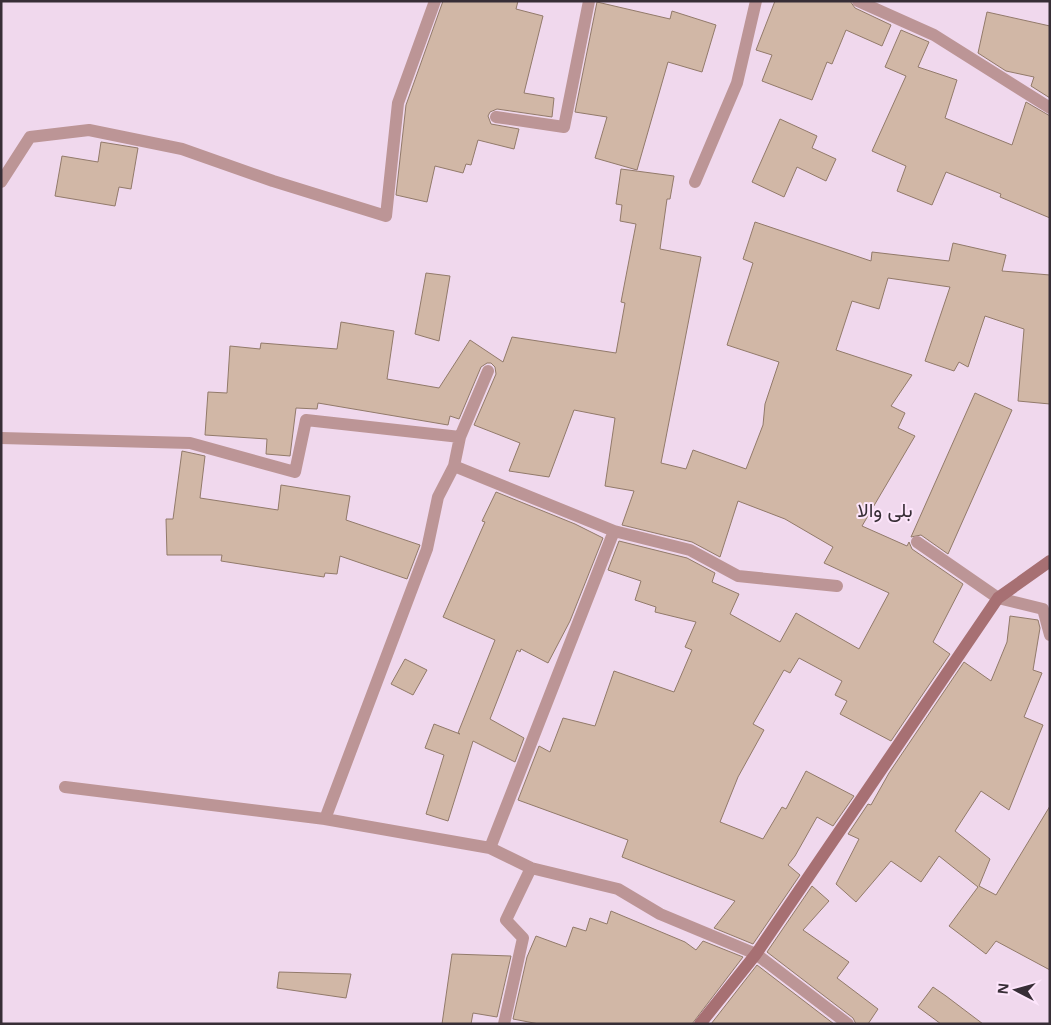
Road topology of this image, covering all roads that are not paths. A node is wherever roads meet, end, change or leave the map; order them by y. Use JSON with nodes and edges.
{"nodes":[{"id":1,"x":435,"y":1,"type":"edge"},
{"id":2,"x":589,"y":1,"type":"edge"},
{"id":3,"x":756,"y":1,"type":"edge"},
{"id":4,"x":858,"y":1,"type":"edge"},
{"id":5,"x":1050,"y":108,"type":"edge"},
{"id":6,"x":496,"y":117,"type":"dead end"},
{"id":7,"x":1,"y":182,"type":"edge"},
{"id":8,"x":695,"y":182,"type":"dead end"},
{"id":9,"x":488,"y":371,"type":"dead end"},
{"id":10,"x":460,"y":437,"type":"junction"},
{"id":11,"x":1,"y":438,"type":"edge"},
{"id":12,"x":454,"y":466,"type":"junction"},
{"id":13,"x":614,"y":531,"type":"junction"},
{"id":14,"x":917,"y":542,"type":"dead end"},
{"id":15,"x":1050,"y":561,"type":"edge"},
{"id":16,"x":837,"y":586,"type":"dead end"},
{"id":17,"x":998,"y":598,"type":"junction"},
{"id":18,"x":1050,"y":635,"type":"edge"},
{"id":19,"x":65,"y":787,"type":"dead end"},
{"id":20,"x":325,"y":819,"type":"junction"},
{"id":21,"x":490,"y":848,"type":"junction"},
{"id":22,"x":530,"y":868,"type":"junction"},
{"id":23,"x":756,"y":954,"type":"junction"},
{"id":24,"x":504,"y":1024,"type":"edge"},
{"id":25,"x":700,"y":1024,"type":"edge"},
{"id":26,"x":848,"y":1024,"type":"edge"}],
"edges":[{"from":1,"to":7,"type":"street"},
{"from":2,"to":6,"type":"street"},
{"from":3,"to":8,"type":"street"},
{"from":4,"to":5,"type":"street"},
{"from":9,"to":10,"type":"street"},
{"from":10,"to":11,"type":"street"},
{"from":10,"to":12,"type":"street"},
{"from":12,"to":13,"type":"street"},
{"from":12,"to":20,"type":"street"},
{"from":13,"to":16,"type":"street"},
{"from":13,"to":21,"type":"street"},
{"from":14,"to":17,"type":"street"},
{"from":15,"to":17,"type":"street"},
{"from":17,"to":18,"type":"street"},
{"from":17,"to":23,"type":"street"},
{"from":19,"to":20,"type":"street"},
{"from":20,"to":21,"type":"street"},
{"from":21,"to":22,"type":"street"},
{"from":22,"to":23,"type":"street"},
{"from":22,"to":24,"type":"street"},
{"from":23,"to":25,"type":"street"},
{"from":23,"to":26,"type":"street"}]}
